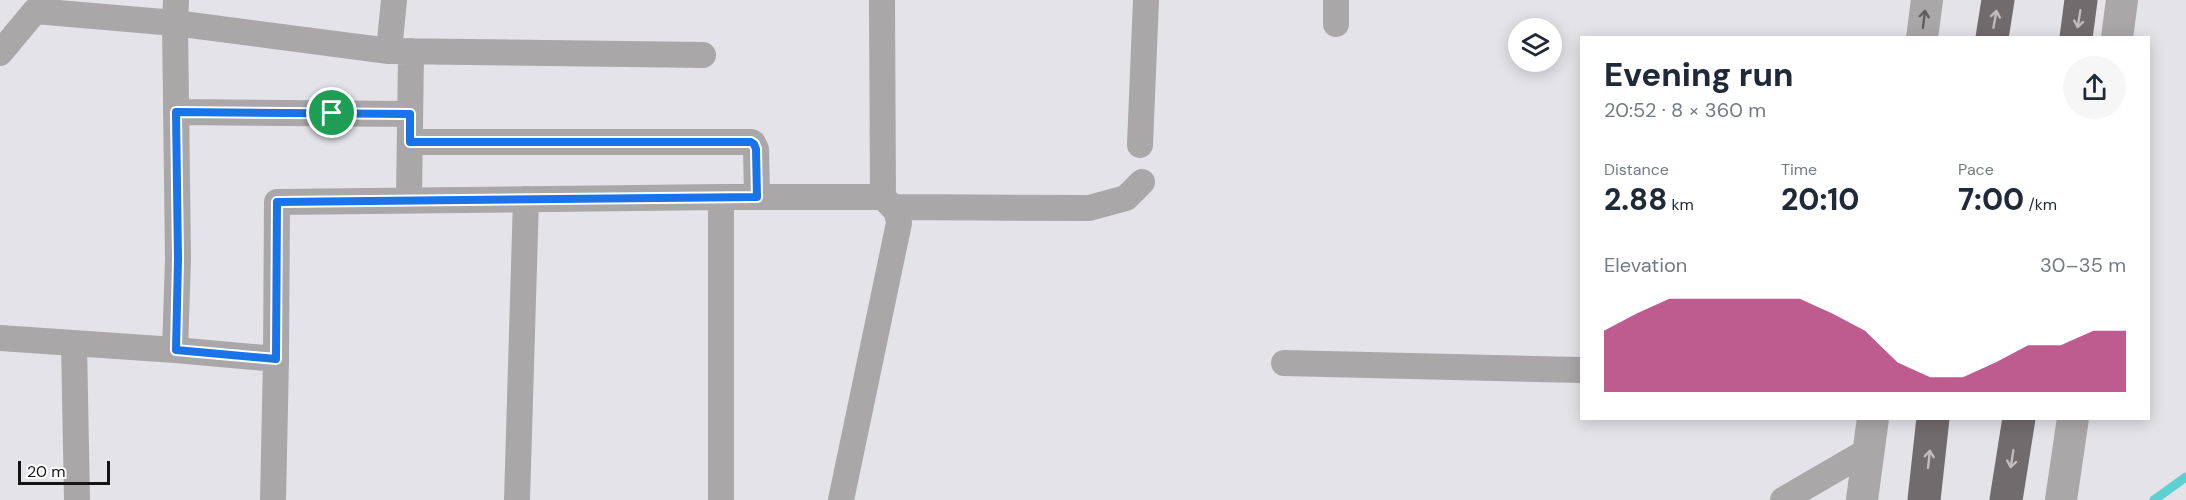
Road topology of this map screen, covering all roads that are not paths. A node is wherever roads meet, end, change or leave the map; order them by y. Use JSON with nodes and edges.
{"nodes":[{"id":1,"x":394,"y":0,"type":"edge"},
{"id":2,"x":882,"y":0,"type":"edge"},
{"id":3,"x":1146,"y":0,"type":"edge"},
{"id":4,"x":1927,"y":0,"type":"edge"},
{"id":5,"x":1998,"y":0,"type":"edge"},
{"id":6,"x":2081,"y":0,"type":"edge"},
{"id":7,"x":2122,"y":0,"type":"edge"},
{"id":8,"x":37,"y":6,"type":"edge"},
{"id":9,"x":176,"y":11,"type":"edge"},
{"id":10,"x":1922,"y":36,"type":"edge"},
{"id":11,"x":1992,"y":36,"type":"edge"},
{"id":12,"x":2076,"y":36,"type":"edge"},
{"id":13,"x":2117,"y":36,"type":"edge"},
{"id":14,"x":400,"y":51,"type":"junction"},
{"id":15,"x":0,"y":52,"type":"edge"},
{"id":16,"x":703,"y":55,"type":"dead end"},
{"id":17,"x":176,"y":112,"type":"junction"},
{"id":18,"x":410,"y":114,"type":"junction"},
{"id":19,"x":410,"y":142,"type":"junction"},
{"id":20,"x":1140,"y":145,"type":"dead end"},
{"id":21,"x":1142,"y":182,"type":"dead end"},
{"id":22,"x":721,"y":197,"type":"junction"},
{"id":23,"x":757,"y":197,"type":"junction"},
{"id":24,"x":526,"y":199,"type":"junction"},
{"id":25,"x":409,"y":200,"type":"junction"},
{"id":26,"x":888,"y":202,"type":"junction"},
{"id":27,"x":0,"y":338,"type":"edge"},
{"id":28,"x":74,"y":343,"type":"junction"},
{"id":29,"x":176,"y":350,"type":"junction"},
{"id":30,"x":276,"y":359,"type":"junction"},
{"id":31,"x":1284,"y":363,"type":"dead end"},
{"id":32,"x":1580,"y":370,"type":"edge"},
{"id":33,"x":1873,"y":420,"type":"edge"},
{"id":34,"x":1933,"y":420,"type":"edge"},
{"id":35,"x":2019,"y":420,"type":"edge"},
{"id":36,"x":2073,"y":420,"type":"edge"},
{"id":37,"x":1869,"y":450,"type":"junction"},
{"id":38,"x":77,"y":500,"type":"edge"},
{"id":39,"x":273,"y":500,"type":"edge"},
{"id":40,"x":517,"y":500,"type":"edge"},
{"id":41,"x":721,"y":500,"type":"edge"},
{"id":42,"x":841,"y":500,"type":"edge"},
{"id":43,"x":1783,"y":500,"type":"edge"},
{"id":44,"x":1862,"y":500,"type":"edge"},
{"id":45,"x":1924,"y":500,"type":"edge"},
{"id":46,"x":2006,"y":500,"type":"edge"},
{"id":47,"x":2061,"y":500,"type":"edge"}],
"edges":[{"from":1,"to":14,"type":"street"},
{"from":2,"to":26,"type":"street"},
{"from":3,"to":20,"type":"street"},
{"from":10,"to":4,"type":"street","one_way":true},
{"from":11,"to":5,"type":"highway","one_way":true},
{"from":6,"to":12,"type":"highway","one_way":true},
{"from":7,"to":13,"type":"street"},
{"from":8,"to":9,"type":"street"},
{"from":8,"to":15,"type":"street"},
{"from":9,"to":14,"type":"street"},
{"from":9,"to":17,"type":"street"},
{"from":14,"to":16,"type":"street"},
{"from":14,"to":18,"type":"street"},
{"from":17,"to":18,"type":"street"},
{"from":17,"to":29,"type":"street"},
{"from":18,"to":19,"type":"street"},
{"from":19,"to":23,"type":"street"},
{"from":19,"to":25,"type":"street"},
{"from":21,"to":26,"type":"street"},
{"from":22,"to":23,"type":"street"},
{"from":22,"to":24,"type":"street"},
{"from":22,"to":41,"type":"street"},
{"from":23,"to":26,"type":"street"},
{"from":24,"to":25,"type":"street"},
{"from":24,"to":40,"type":"street"},
{"from":25,"to":30,"type":"street"},
{"from":26,"to":42,"type":"street"},
{"from":27,"to":28,"type":"street"},
{"from":28,"to":29,"type":"street"},
{"from":28,"to":38,"type":"street"},
{"from":29,"to":30,"type":"street"},
{"from":30,"to":39,"type":"street"},
{"from":31,"to":32,"type":"street"},
{"from":33,"to":37,"type":"street"},
{"from":45,"to":34,"type":"highway","one_way":true},
{"from":35,"to":46,"type":"highway","one_way":true},
{"from":36,"to":47,"type":"street"},
{"from":37,"to":43,"type":"street"},
{"from":37,"to":44,"type":"street"}]}
